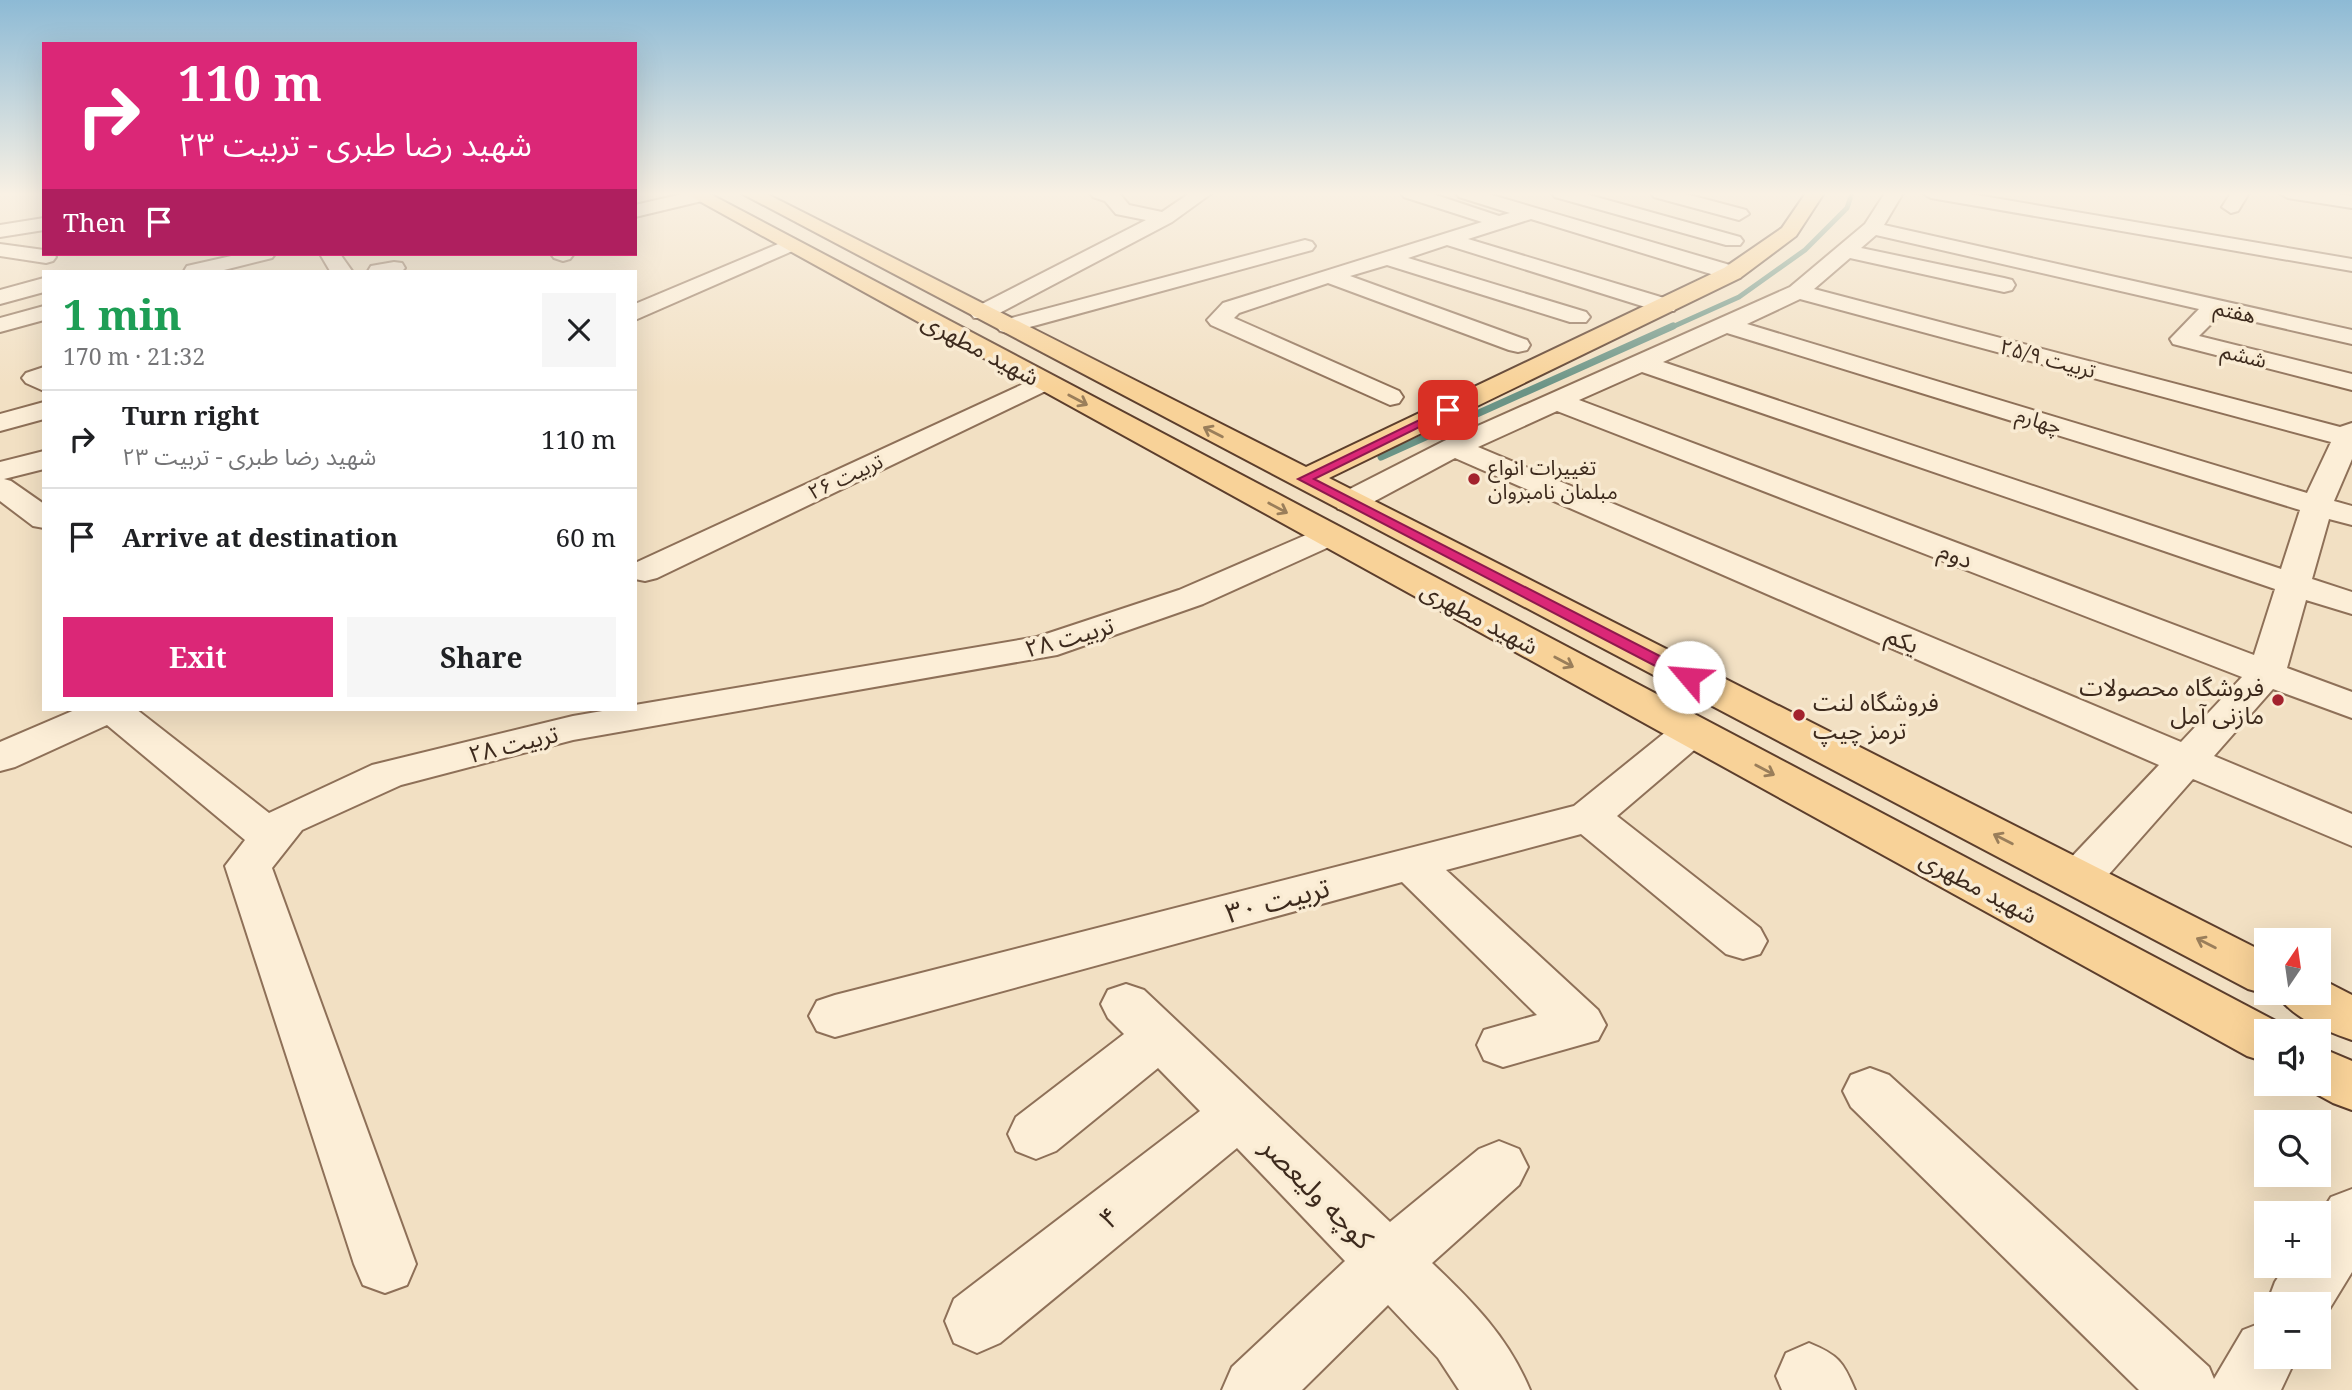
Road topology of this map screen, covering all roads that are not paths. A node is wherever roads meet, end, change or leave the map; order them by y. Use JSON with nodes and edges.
{"nodes":[{"id":1,"x":760,"y":258,"type":"edge"},
{"id":2,"x":814,"y":258,"type":"edge"},
{"id":3,"x":876,"y":258,"type":"edge"},
{"id":4,"x":1097,"y":258,"type":"edge"},
{"id":5,"x":1255,"y":258,"type":"edge"},
{"id":6,"x":1387,"y":258,"type":"joint"},
{"id":7,"x":1509,"y":258,"type":"edge"},
{"id":8,"x":1681,"y":258,"type":"edge"},
{"id":9,"x":1753,"y":258,"type":"edge"},
{"id":10,"x":1838,"y":258,"type":"edge"},
{"id":11,"x":1877,"y":258,"type":"edge"},
{"id":12,"x":2002,"y":258,"type":"edge"},
{"id":13,"x":2293,"y":258,"type":"edge"},
{"id":14,"x":236,"y":262,"type":"edge"},
{"id":15,"x":2352,"y":265,"type":"edge"},
{"id":16,"x":200,"y":270,"type":"edge"},
{"id":17,"x":901,"y":271,"type":"junction"},
{"id":18,"x":1732,"y":273,"type":"junction"},
{"id":19,"x":1328,"y":276,"type":"junction"},
{"id":20,"x":858,"y":282,"type":"junction"},
{"id":21,"x":42,"y":286,"type":"edge"},
{"id":22,"x":2020,"y":289,"type":"dead end"},
{"id":23,"x":1798,"y":292,"type":"junction"},
{"id":24,"x":670,"y":297,"type":"junction"},
{"id":25,"x":0,"y":299,"type":"edge"},
{"id":26,"x":1666,"y":306,"type":"junction"},
{"id":27,"x":2215,"y":307,"type":"junction"},
{"id":28,"x":694,"y":311,"type":"dead end"},
{"id":29,"x":42,"y":312,"type":"edge"},
{"id":30,"x":637,"y":312,"type":"edge"},
{"id":31,"x":42,"y":314,"type":"edge"},
{"id":32,"x":1578,"y":317,"type":"dead end"},
{"id":33,"x":995,"y":319,"type":"junction"},
{"id":34,"x":0,"y":325,"type":"edge"},
{"id":35,"x":1726,"y":325,"type":"junction"},
{"id":36,"x":2352,"y":337,"type":"edge"},
{"id":37,"x":1518,"y":345,"type":"dead end"},
{"id":38,"x":1643,"y":364,"type":"junction"},
{"id":39,"x":1045,"y":382,"type":"junction"},
{"id":40,"x":2352,"y":382,"type":"edge"},
{"id":41,"x":1390,"y":397,"type":"dead end"},
{"id":42,"x":1559,"y":402,"type":"junction"},
{"id":43,"x":42,"y":411,"type":"edge"},
{"id":44,"x":0,"y":423,"type":"edge"},
{"id":45,"x":2350,"y":436,"type":"edge"},
{"id":46,"x":1454,"y":447,"type":"junction"},
{"id":47,"x":42,"y":460,"type":"edge"},
{"id":48,"x":0,"y":471,"type":"edge"},
{"id":49,"x":1304,"y":479,"type":"junction"},
{"id":50,"x":0,"y":487,"type":"edge"},
{"id":51,"x":2317,"y":505,"type":"junction"},
{"id":52,"x":2352,"y":516,"type":"edge"},
{"id":53,"x":42,"y":518,"type":"edge"},
{"id":54,"x":1339,"y":519,"type":"junction"},
{"id":55,"x":645,"y":571,"type":"dead end"},
{"id":56,"x":2293,"y":584,"type":"junction"},
{"id":57,"x":2352,"y":604,"type":"edge"},
{"id":58,"x":2267,"y":673,"type":"junction"},
{"id":59,"x":2352,"y":706,"type":"edge"},
{"id":60,"x":637,"y":708,"type":"edge"},
{"id":61,"x":106,"y":711,"type":"edge"},
{"id":62,"x":113,"y":711,"type":"edge"},
{"id":63,"x":620,"y":711,"type":"edge"},
{"id":64,"x":574,"y":718,"type":"edge"},
{"id":65,"x":1692,"y":731,"type":"junction"},
{"id":66,"x":0,"y":758,"type":"edge"},
{"id":67,"x":2187,"y":759,"type":"junction"},
{"id":68,"x":1589,"y":817,"type":"junction"},
{"id":69,"x":2352,"y":831,"type":"edge"},
{"id":70,"x":272,"y":838,"type":"junction"},
{"id":71,"x":1411,"y":864,"type":"junction"},
{"id":72,"x":2079,"y":878,"type":"junction"},
{"id":73,"x":1743,"y":941,"type":"dead end"},
{"id":74,"x":2254,"y":969,"type":"edge"},
{"id":75,"x":2326,"y":1005,"type":"edge"},
{"id":76,"x":835,"y":1016,"type":"dead end"},
{"id":77,"x":2352,"y":1019,"type":"edge"},
{"id":78,"x":2254,"y":1035,"type":"edge"},
{"id":79,"x":1503,"y":1045,"type":"dead end"},
{"id":80,"x":2331,"y":1076,"type":"edge"},
{"id":81,"x":2352,"y":1087,"type":"edge"},
{"id":82,"x":1870,"y":1091,"type":"dead end"},
{"id":83,"x":1239,"y":1113,"type":"junction"},
{"id":84,"x":1036,"y":1134,"type":"dead end"},
{"id":85,"x":1499,"y":1167,"type":"dead end"},
{"id":86,"x":2352,"y":1217,"type":"edge"},
{"id":87,"x":1388,"y":1262,"type":"junction"},
{"id":88,"x":385,"y":1264,"type":"dead end"},
{"id":89,"x":2305,"y":1292,"type":"edge"},
{"id":90,"x":977,"y":1321,"type":"dead end"},
{"id":91,"x":2256,"y":1369,"type":"edge"},
{"id":92,"x":1255,"y":1390,"type":"edge"},
{"id":93,"x":1497,"y":1390,"type":"edge"},
{"id":94,"x":2186,"y":1390,"type":"edge"},
{"id":95,"x":2243,"y":1390,"type":"edge"}],
"edges":[{"from":1,"to":24,"type":"street"},
{"from":2,"to":20,"type":"main road","name":"شهید مطهری"},
{"from":3,"to":17,"type":"main road","name":"شهید مطهری"},
{"from":4,"to":33,"type":"street"},
{"from":5,"to":33,"type":"street"},
{"from":6,"to":19,"type":"street"},
{"from":6,"to":32,"type":"street"},
{"from":7,"to":26,"type":"street"},
{"from":8,"to":18,"type":"street"},
{"from":9,"to":18,"type":"main road"},
{"from":10,"to":23,"type":"street","name":"تربیت ۲۸"},
{"from":11,"to":22,"type":"street"},
{"from":12,"to":27,"type":"street","name":"هفتم"},
{"from":13,"to":15,"type":"street"},
{"from":14,"to":16,"type":"street"},
{"from":17,"to":20,"type":"main road"},
{"from":17,"to":33,"type":"main road","name":"شهید مطهری"},
{"from":18,"to":26,"type":"main road"},
{"from":19,"to":37,"type":"street"},
{"from":19,"to":41,"type":"street"},
{"from":20,"to":39,"type":"main road","name":"شهید مطهری"},
{"from":21,"to":25,"type":"street"},
{"from":23,"to":35,"type":"street","name":"تربیت ۲۸"},
{"from":23,"to":45,"type":"street","name":"تربیت ۲۵/۹"},
{"from":24,"to":28,"type":"street"},
{"from":24,"to":30,"type":"street"},
{"from":25,"to":29,"type":"street"},
{"from":26,"to":49,"type":"main road"},
{"from":27,"to":36,"type":"street","name":"هفتم"},
{"from":27,"to":40,"type":"street","name":"ششم"},
{"from":31,"to":34,"type":"street"},
{"from":49,"to":33,"type":"main road","name":"شهید مطهری","one_way":true},
{"from":35,"to":38,"type":"street","name":"تربیت ۲۸"},
{"from":35,"to":51,"type":"street","name":"چهارم"},
{"from":38,"to":42,"type":"street","name":"تربیت ۲۸"},
{"from":38,"to":56,"type":"street"},
{"from":39,"to":54,"type":"main road","name":"شهید مطهری","one_way":true},
{"from":39,"to":55,"type":"street","name":"تربیت ۲۶"},
{"from":42,"to":46,"type":"street","name":"تربیت ۲۸"},
{"from":42,"to":58,"type":"street","name":"دوم"},
{"from":43,"to":44,"type":"street"},
{"from":45,"to":51,"type":"street"},
{"from":46,"to":54,"type":"street","name":"تربیت ۲۸"},
{"from":46,"to":67,"type":"street","name":"یکم"},
{"from":47,"to":48,"type":"street"},
{"from":49,"to":54,"type":"main road","name":"شهید مطهری"},
{"from":50,"to":53,"type":"street"},
{"from":51,"to":52,"type":"street","name":"چهارم"},
{"from":51,"to":56,"type":"street"},
{"from":54,"to":60,"type":"street","name":"تربیت ۲۸"},
{"from":54,"to":65,"type":"main road","name":"شهید مطهری","one_way":true},
{"from":72,"to":54,"type":"main road","name":"شهید مطهری","one_way":true},
{"from":56,"to":57,"type":"street"},
{"from":56,"to":58,"type":"street"},
{"from":58,"to":59,"type":"street","name":"دوم"},
{"from":58,"to":67,"type":"street"},
{"from":61,"to":66,"type":"street"},
{"from":62,"to":70,"type":"street"},
{"from":63,"to":64,"type":"street","name":"تربیت ۲۸"},
{"from":64,"to":70,"type":"street","name":"تربیت ۲۸"},
{"from":65,"to":68,"type":"street","name":"تربیت ۳۰"},
{"from":65,"to":78,"type":"main road","name":"شهید مطهری","one_way":true},
{"from":67,"to":69,"type":"street","name":"یکم"},
{"from":67,"to":72,"type":"street"},
{"from":68,"to":71,"type":"street","name":"تربیت ۳۰"},
{"from":68,"to":73,"type":"street"},
{"from":70,"to":88,"type":"street","name":"تربیت ۲۸"},
{"from":71,"to":76,"type":"street","name":"تربیت ۳۰"},
{"from":71,"to":79,"type":"street"},
{"from":74,"to":72,"type":"main road","name":"شهید مطهری","one_way":true},
{"from":75,"to":77,"type":"main road"},
{"from":80,"to":81,"type":"main road"},
{"from":82,"to":94,"type":"street"},
{"from":83,"to":84,"type":"street","name":"کوچه ولیعصر"},
{"from":83,"to":87,"type":"street","name":"کوچه ولیعصر"},
{"from":83,"to":90,"type":"street","name":"۴"},
{"from":85,"to":87,"type":"street"},
{"from":86,"to":89,"type":"street"},
{"from":87,"to":92,"type":"street"},
{"from":87,"to":93,"type":"street","name":"کوچه ولیعصر"},
{"from":91,"to":95,"type":"street"}]}
